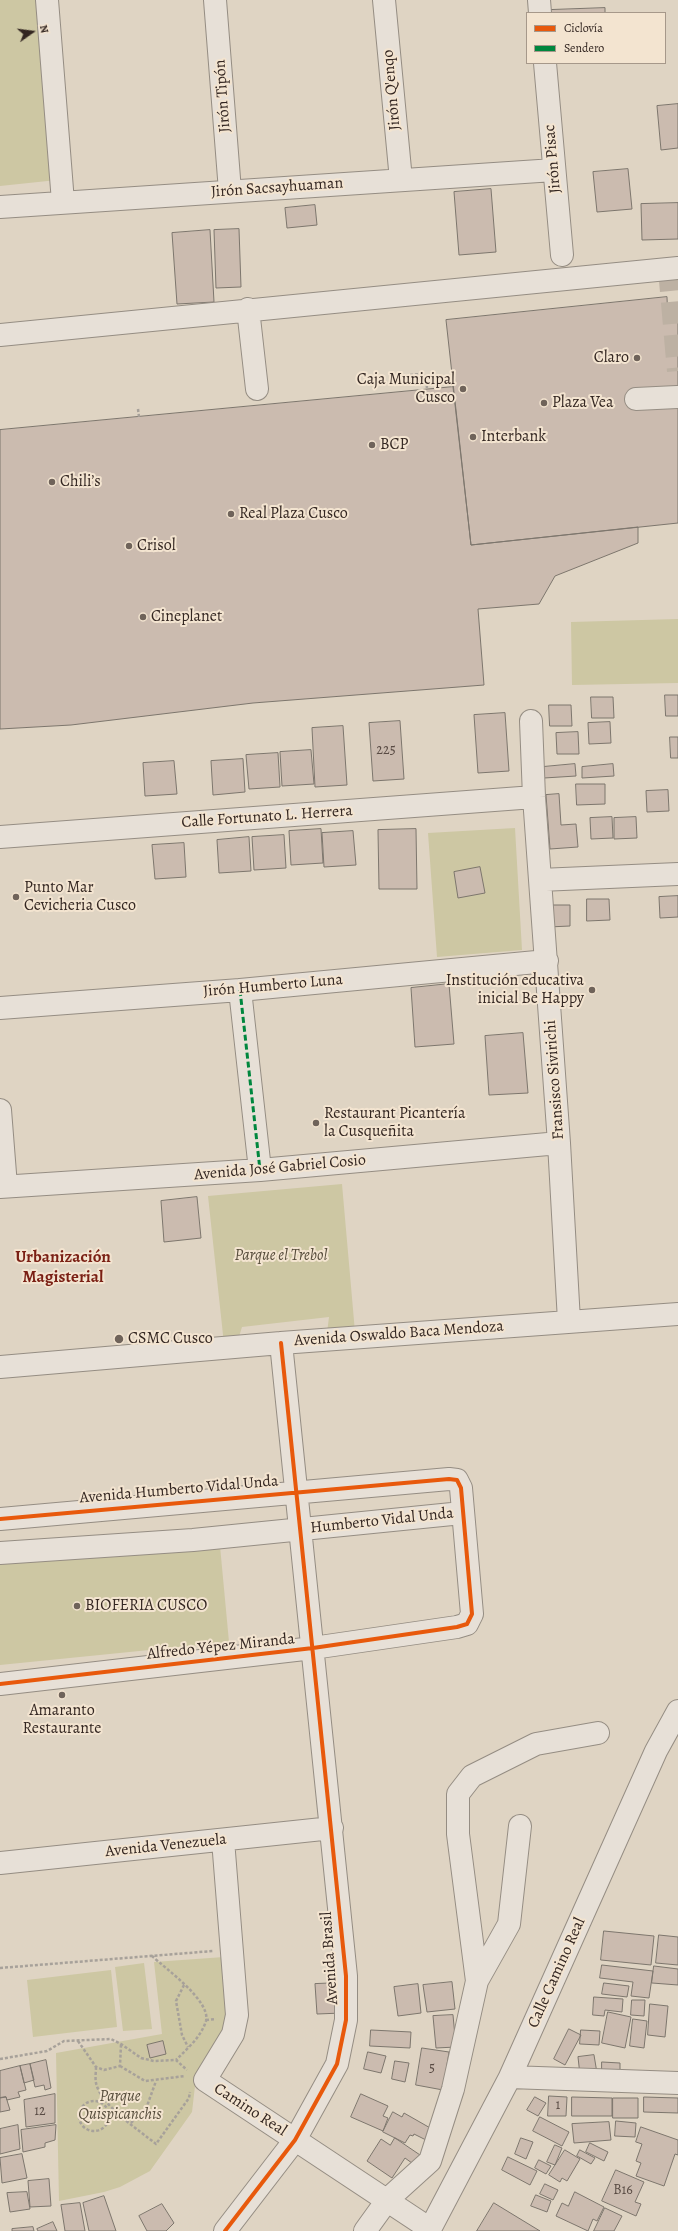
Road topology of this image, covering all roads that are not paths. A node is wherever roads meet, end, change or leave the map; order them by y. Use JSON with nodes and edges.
{"nodes":[{"id":1,"x":47,"y":0,"type":"edge"},
{"id":2,"x":216,"y":0,"type":"edge"},
{"id":3,"x":384,"y":0,"type":"edge"},
{"id":4,"x":539,"y":0,"type":"edge"},
{"id":5,"x":540,"y":12,"type":"edge"},
{"id":6,"x":545,"y":64,"type":"edge"},
{"id":7,"x":554,"y":170,"type":"junction"},
{"id":8,"x":401,"y":180,"type":"junction"},
{"id":9,"x":230,"y":191,"type":"junction"},
{"id":10,"x":63,"y":202,"type":"junction"},
{"id":11,"x":0,"y":207,"type":"edge"},
{"id":12,"x":562,"y":255,"type":"dead end"},
{"id":13,"x":678,"y":268,"type":"edge"},
{"id":14,"x":248,"y":309,"type":"junction"},
{"id":15,"x":0,"y":335,"type":"edge"},
{"id":16,"x":257,"y":389,"type":"dead end"},
{"id":17,"x":677,"y":396,"type":"dead end"},
{"id":18,"x":636,"y":399,"type":"dead end"},
{"id":19,"x":530,"y":720,"type":"dead end"},
{"id":20,"x":534,"y":797,"type":"junction"},
{"id":21,"x":0,"y":836,"type":"edge"},
{"id":22,"x":678,"y":874,"type":"edge"},
{"id":23,"x":540,"y":880,"type":"junction"},
{"id":24,"x":546,"y":961,"type":"junction"},
{"id":25,"x":240,"y":990,"type":"junction"},
{"id":26,"x":0,"y":1008,"type":"edge"},
{"id":27,"x":0,"y":1110,"type":"edge"},
{"id":28,"x":559,"y":1143,"type":"junction"},
{"id":29,"x":260,"y":1170,"type":"junction"},
{"id":30,"x":3,"y":1186,"type":"edge"},
{"id":31,"x":678,"y":1314,"type":"edge"},
{"id":32,"x":569,"y":1321,"type":"junction"},
{"id":33,"x":281,"y":1343,"type":"junction"},
{"id":34,"x":0,"y":1367,"type":"edge"},
{"id":35,"x":297,"y":1492,"type":"junction"},
{"id":36,"x":462,"y":1513,"type":"junction"},
{"id":37,"x":0,"y":1518,"type":"edge"},
{"id":38,"x":301,"y":1530,"type":"junction"},
{"id":39,"x":0,"y":1553,"type":"edge"},
{"id":40,"x":313,"y":1648,"type":"junction"},
{"id":41,"x":0,"y":1684,"type":"edge"},
{"id":42,"x":678,"y":1711,"type":"edge"},
{"id":43,"x":598,"y":1733,"type":"dead end"},
{"id":44,"x":520,"y":1826,"type":"dead end"},
{"id":45,"x":332,"y":1828,"type":"junction"},
{"id":46,"x":222,"y":1840,"type":"junction"},
{"id":47,"x":0,"y":1863,"type":"edge"},
{"id":48,"x":477,"y":1981,"type":"junction"},
{"id":49,"x":510,"y":2077,"type":"junction"},
{"id":50,"x":678,"y":2083,"type":"edge"},
{"id":51,"x":295,"y":2140,"type":"junction"},
{"id":52,"x":388,"y":2199,"type":"junction"},
{"id":53,"x":429,"y":2230,"type":"edge"},
{"id":54,"x":225,"y":2231,"type":"edge"},
{"id":55,"x":365,"y":2231,"type":"edge"}],
"edges":[{"from":1,"to":10,"type":"street"},
{"from":2,"to":9,"type":"street","name":"Jirón Tipón"},
{"from":3,"to":8,"type":"street","name":"Jirón Q'enqo"},
{"from":4,"to":5,"type":"street"},
{"from":6,"to":7,"type":"street","name":"Jirón Pisac"},
{"from":7,"to":8,"type":"street","name":"Jirón Sacsayhuaman"},
{"from":7,"to":12,"type":"street","name":"Jirón Pisac"},
{"from":8,"to":9,"type":"street","name":"Jirón Sacsayhuaman"},
{"from":9,"to":10,"type":"street","name":"Jirón Sacsayhuaman"},
{"from":10,"to":11,"type":"street","name":"Jirón Sacsayhuaman"},
{"from":13,"to":14,"type":"street"},
{"from":14,"to":15,"type":"street"},
{"from":14,"to":16,"type":"street"},
{"from":17,"to":18,"type":"street"},
{"from":19,"to":20,"type":"street","name":"Fransisco Sivirichi"},
{"from":20,"to":21,"type":"street","name":"Calle Fortunato L. Herrera"},
{"from":20,"to":23,"type":"street","name":"Fransisco Sivirichi"},
{"from":22,"to":23,"type":"street"},
{"from":23,"to":24,"type":"street","name":"Fransisco Sivirichi"},
{"from":24,"to":25,"type":"street","name":"Jirón Humberto Luna"},
{"from":24,"to":28,"type":"street","name":"Fransisco Sivirichi"},
{"from":25,"to":26,"type":"street","name":"Jirón Humberto Luna"},
{"from":25,"to":29,"type":"street"},
{"from":27,"to":30,"type":"street"},
{"from":28,"to":29,"type":"street","name":"Avenida José Gabriel Cosio"},
{"from":28,"to":32,"type":"street","name":"Fransisco Sivirichi"},
{"from":29,"to":30,"type":"street","name":"Avenida José Gabriel Cosio"},
{"from":31,"to":32,"type":"street","name":"Avenida Oswaldo Baca Mendoza"},
{"from":32,"to":33,"type":"street","name":"Avenida Oswaldo Baca Mendoza"},
{"from":33,"to":34,"type":"street","name":"Avenida Oswaldo Baca Mendoza"},
{"from":33,"to":35,"type":"street","name":"Avenida Brasil"},
{"from":35,"to":36,"type":"street","name":"Avenida Humberto Vidal Unda"},
{"from":35,"to":37,"type":"street","name":"Avenida Humberto Vidal Unda"},
{"from":35,"to":38,"type":"street","name":"Avenida Brasil"},
{"from":36,"to":38,"type":"street","name":"Humberto Vidal Unda"},
{"from":36,"to":40,"type":"street","name":"Alfredo Yépez Miranda"},
{"from":38,"to":39,"type":"street"},
{"from":38,"to":40,"type":"street","name":"Avenida Brasil"},
{"from":40,"to":41,"type":"street","name":"Alfredo Yépez Miranda"},
{"from":40,"to":45,"type":"street","name":"Avenida Brasil"},
{"from":42,"to":49,"type":"street","name":"Calle Camino Real"},
{"from":43,"to":48,"type":"street"},
{"from":44,"to":48,"type":"street"},
{"from":45,"to":46,"type":"street","name":"Avenida Venezuela"},
{"from":45,"to":51,"type":"street","name":"Avenida Brasil"},
{"from":46,"to":47,"type":"street","name":"Avenida Venezuela"},
{"from":46,"to":51,"type":"street","name":"Camino Real"},
{"from":48,"to":52,"type":"street"},
{"from":49,"to":50,"type":"street"},
{"from":49,"to":53,"type":"street","name":"Calle Camino Real"},
{"from":51,"to":52,"type":"street"},
{"from":51,"to":54,"type":"street","name":"Avenida Brasil"},
{"from":52,"to":53,"type":"street"},
{"from":52,"to":55,"type":"street"}]}
